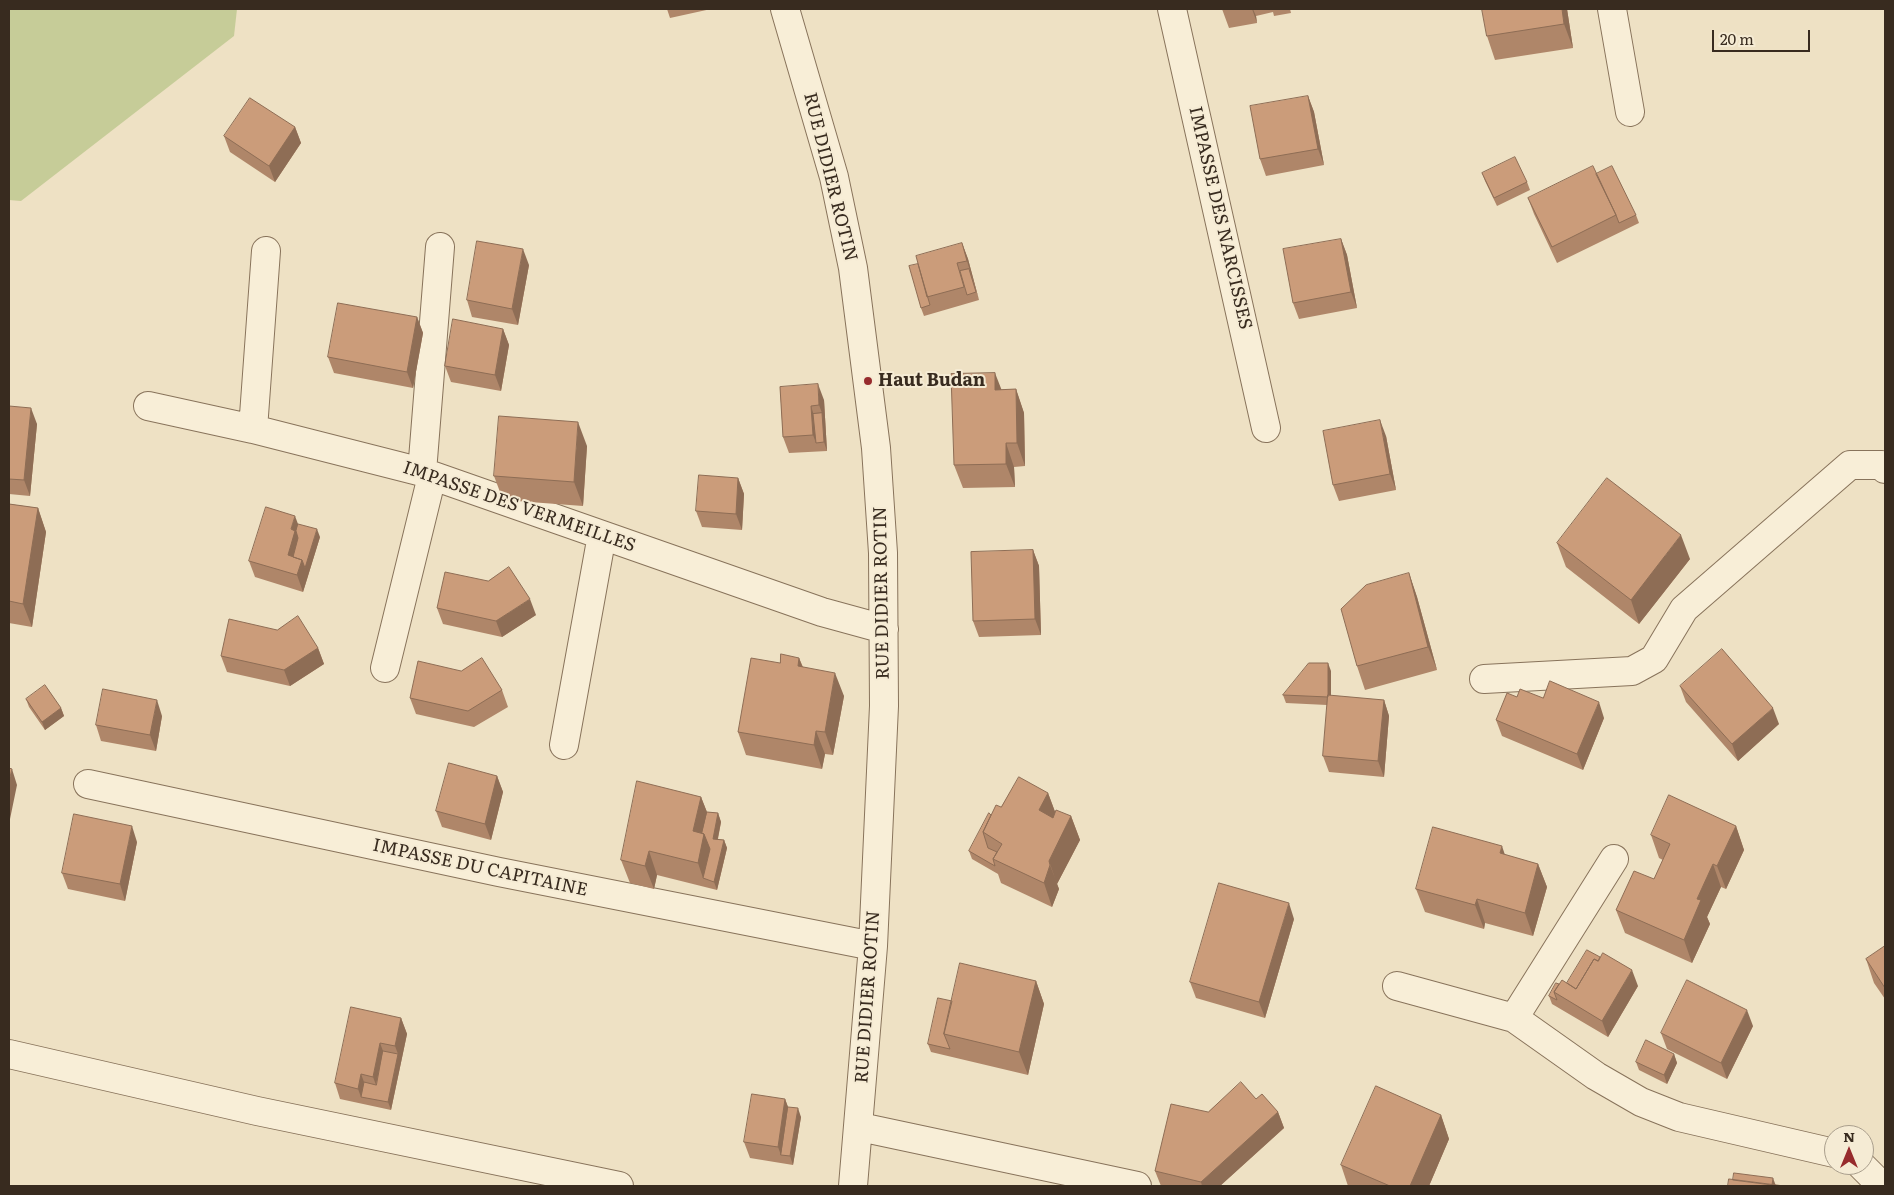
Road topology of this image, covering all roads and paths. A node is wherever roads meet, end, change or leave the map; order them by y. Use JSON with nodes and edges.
{"nodes":[{"id":1,"x":785,"y":9,"type":"edge"},
{"id":2,"x":1172,"y":9,"type":"edge"},
{"id":3,"x":1612,"y":9,"type":"edge"},
{"id":4,"x":1630,"y":112,"type":"dead end"},
{"id":5,"x":440,"y":247,"type":"dead end"},
{"id":6,"x":266,"y":251,"type":"dead end"},
{"id":7,"x":148,"y":406,"type":"dead end"},
{"id":8,"x":1266,"y":428,"type":"dead end"},
{"id":9,"x":253,"y":429,"type":"junction"},
{"id":10,"x":1885,"y":469,"type":"edge"},
{"id":11,"x":427,"y":474,"type":"junction"},
{"id":12,"x":602,"y":535,"type":"junction"},
{"id":13,"x":884,"y":629,"type":"junction"},
{"id":14,"x":385,"y":668,"type":"dead end"},
{"id":15,"x":1484,"y":679,"type":"dead end"},
{"id":16,"x":564,"y":745,"type":"dead end"},
{"id":17,"x":88,"y":784,"type":"dead end"},
{"id":18,"x":1614,"y":860,"type":"dead end"},
{"id":19,"x":873,"y":946,"type":"junction"},
{"id":20,"x":1397,"y":986,"type":"dead end"},
{"id":21,"x":1514,"y":1018,"type":"junction"},
{"id":22,"x":9,"y":1054,"type":"edge"},
{"id":23,"x":860,"y":1127,"type":"junction"},
{"id":24,"x":1824,"y":1151,"type":"edge"},
{"id":25,"x":1871,"y":1175,"type":"edge"},
{"id":26,"x":619,"y":1186,"type":"edge"},
{"id":27,"x":853,"y":1186,"type":"edge"},
{"id":28,"x":1137,"y":1186,"type":"edge"},
{"id":29,"x":1882,"y":1186,"type":"edge"}],
"edges":[{"from":1,"to":13,"type":"street","name":"RUE DIDIER ROTIN"},
{"from":2,"to":8,"type":"street","name":"IMPASSE DES NARCISSES"},
{"from":3,"to":4,"type":"street"},
{"from":5,"to":11,"type":"street"},
{"from":6,"to":9,"type":"street"},
{"from":7,"to":9,"type":"street","name":"IMPASSE DES VERMEILLES"},
{"from":9,"to":11,"type":"street","name":"IMPASSE DES VERMEILLES"},
{"from":10,"to":15,"type":"street"},
{"from":11,"to":12,"type":"street","name":"IMPASSE DES VERMEILLES"},
{"from":11,"to":14,"type":"street"},
{"from":12,"to":13,"type":"street","name":"IMPASSE DES VERMEILLES"},
{"from":12,"to":16,"type":"street"},
{"from":13,"to":19,"type":"street","name":"RUE DIDIER ROTIN"},
{"from":17,"to":19,"type":"street","name":"IMPASSE DU CAPITAINE"},
{"from":18,"to":21,"type":"street"},
{"from":19,"to":23,"type":"street","name":"RUE DIDIER ROTIN"},
{"from":20,"to":21,"type":"street"},
{"from":21,"to":24,"type":"street"},
{"from":22,"to":26,"type":"street"},
{"from":23,"to":27,"type":"street","name":"RUE DIDIER ROTIN"},
{"from":23,"to":28,"type":"street"},
{"from":25,"to":29,"type":"street"}]}
